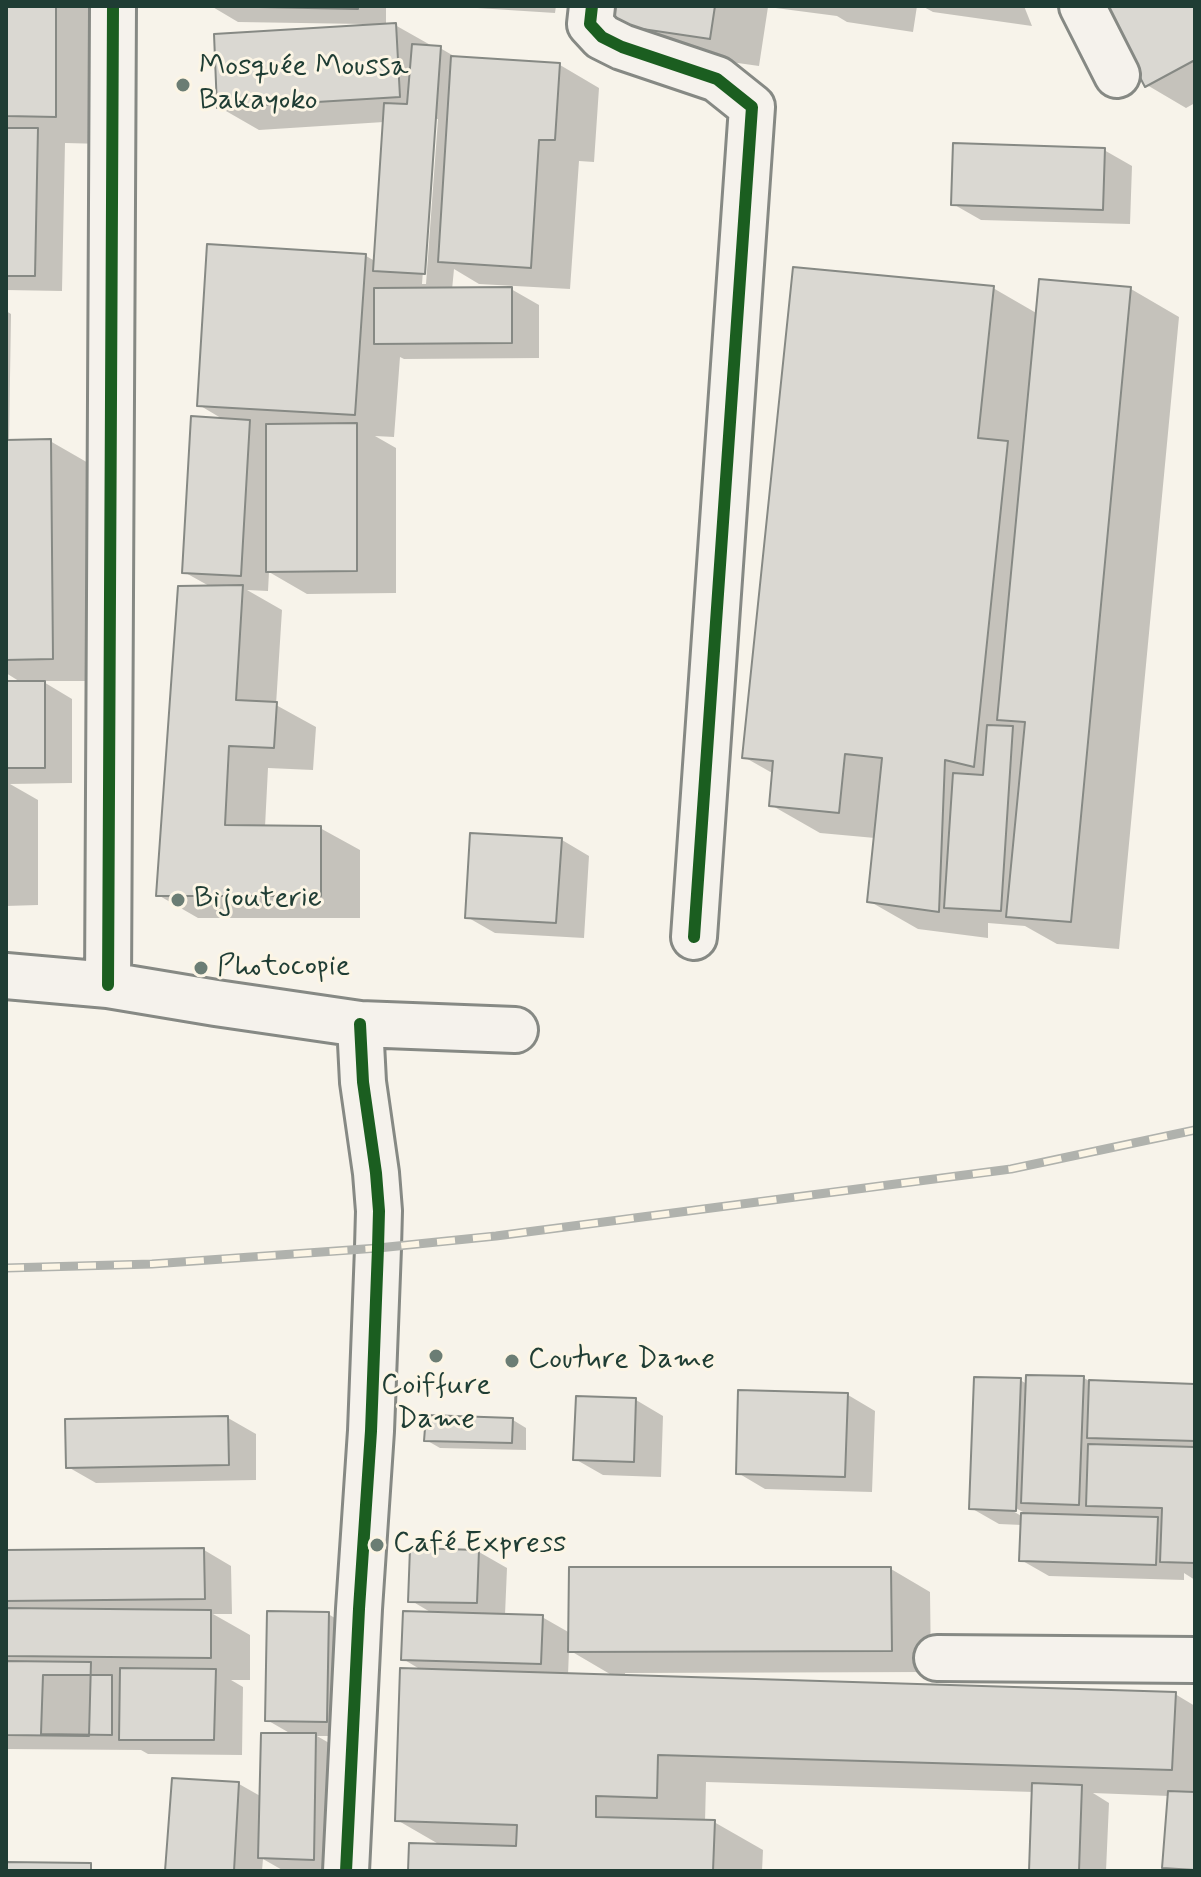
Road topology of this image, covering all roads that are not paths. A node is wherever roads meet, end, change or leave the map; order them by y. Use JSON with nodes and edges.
{"nodes":[{"id":1,"x":113,"y":6,"type":"edge"},
{"id":2,"x":592,"y":6,"type":"edge"},
{"id":3,"x":1082,"y":6,"type":"edge"},
{"id":4,"x":1117,"y":75,"type":"dead end"},
{"id":5,"x":694,"y":937,"type":"dead end"},
{"id":6,"x":6,"y":976,"type":"edge"},
{"id":7,"x":108,"y":985,"type":"junction"},
{"id":8,"x":360,"y":1024,"type":"junction"},
{"id":9,"x":515,"y":1030,"type":"dead end"},
{"id":10,"x":937,"y":1658,"type":"dead end"},
{"id":11,"x":1195,"y":1660,"type":"edge"},
{"id":12,"x":346,"y":1871,"type":"edge"}],
"edges":[{"from":1,"to":7,"type":"street"},
{"from":2,"to":5,"type":"street"},
{"from":3,"to":4,"type":"street"},
{"from":6,"to":7,"type":"street"},
{"from":7,"to":8,"type":"street"},
{"from":8,"to":9,"type":"street"},
{"from":8,"to":12,"type":"street"},
{"from":10,"to":11,"type":"street"}]}
